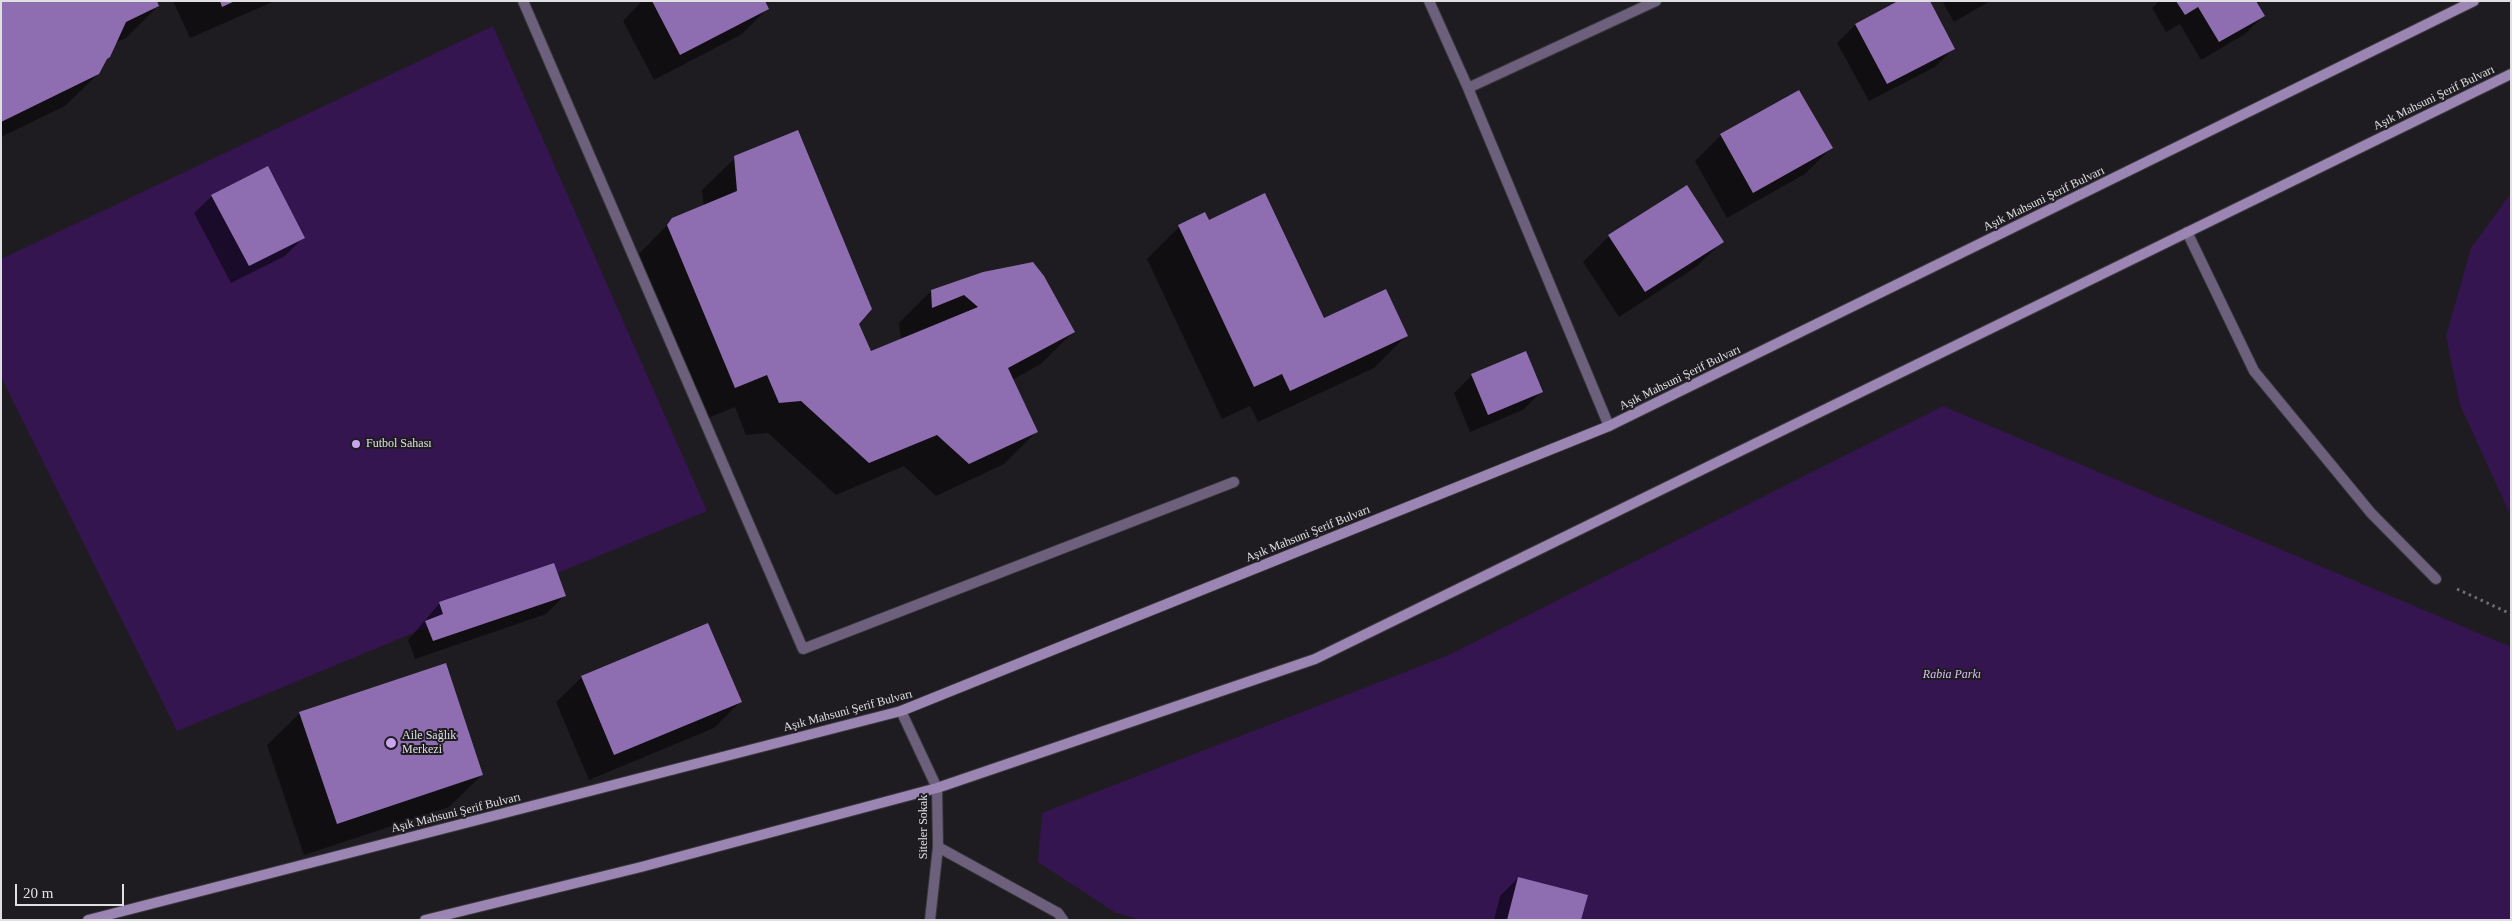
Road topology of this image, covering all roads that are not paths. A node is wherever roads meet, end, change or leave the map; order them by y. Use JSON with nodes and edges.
{"nodes":[{"id":1,"x":523,"y":1,"type":"edge"},
{"id":2,"x":1429,"y":1,"type":"edge"},
{"id":3,"x":1656,"y":1,"type":"edge"},
{"id":4,"x":2474,"y":1,"type":"edge"},
{"id":5,"x":2511,"y":74,"type":"edge"},
{"id":6,"x":1468,"y":88,"type":"junction"},
{"id":7,"x":2187,"y":232,"type":"junction"},
{"id":8,"x":1610,"y":426,"type":"junction"},
{"id":9,"x":1234,"y":482,"type":"dead end"},
{"id":10,"x":2436,"y":578,"type":"road end"},
{"id":11,"x":901,"y":711,"type":"junction"},
{"id":12,"x":937,"y":788,"type":"junction"},
{"id":13,"x":938,"y":848,"type":"junction"},
{"id":14,"x":88,"y":920,"type":"edge"},
{"id":15,"x":425,"y":920,"type":"edge"},
{"id":16,"x":930,"y":920,"type":"edge"},
{"id":17,"x":1063,"y":920,"type":"edge"}],
"edges":[{"from":1,"to":9,"type":"street"},
{"from":2,"to":6,"type":"street"},
{"from":3,"to":6,"type":"street"},
{"from":4,"to":8,"type":"main road","name":"Aşık Mahsuni Şerif Bulvarı"},
{"from":5,"to":7,"type":"main road","name":"Aşık Mahsuni Şerif Bulvarı"},
{"from":6,"to":8,"type":"street"},
{"from":7,"to":10,"type":"street"},
{"from":7,"to":12,"type":"main road","name":"Aşık Mahsuni Şerif Bulvarı"},
{"from":8,"to":11,"type":"main road","name":"Aşık Mahsuni Şerif Bulvarı"},
{"from":11,"to":12,"type":"street","name":"Siteler Sokak"},
{"from":11,"to":14,"type":"main road","name":"Aşık Mahsuni Şerif Bulvarı"},
{"from":12,"to":13,"type":"street","name":"Siteler Sokak"},
{"from":12,"to":15,"type":"main road","name":"Aşık Mahsuni Şerif Bulvarı"},
{"from":13,"to":16,"type":"street","name":"Siteler Sokak"},
{"from":13,"to":17,"type":"street"}]}
